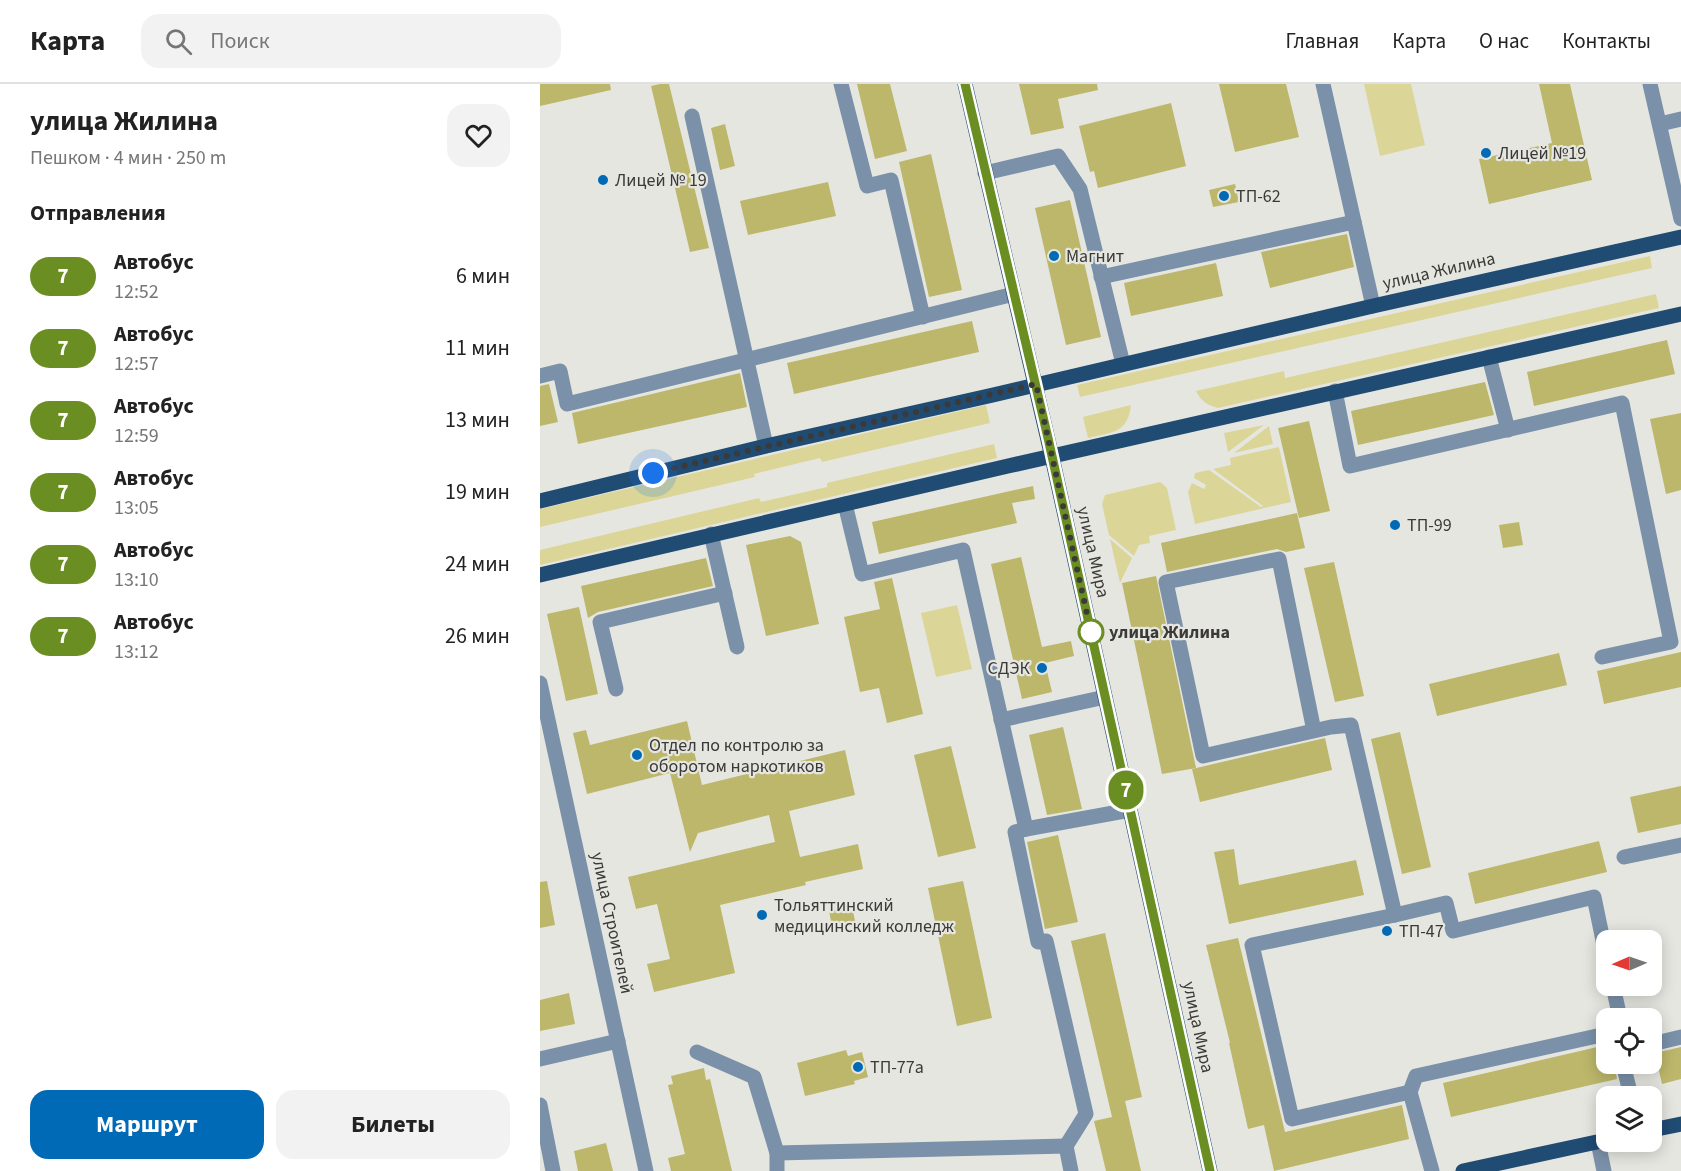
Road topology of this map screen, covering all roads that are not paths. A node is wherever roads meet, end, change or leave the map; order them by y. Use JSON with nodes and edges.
{"nodes":[{"id":1,"x":841,"y":84,"type":"edge"},
{"id":2,"x":965,"y":84,"type":"edge"},
{"id":3,"x":1323,"y":84,"type":"edge"},
{"id":4,"x":1650,"y":84,"type":"edge"},
{"id":5,"x":692,"y":116,"type":"dead end"},
{"id":6,"x":1681,"y":119,"type":"edge"},
{"id":7,"x":1660,"y":124,"type":"junction"},
{"id":8,"x":986,"y":173,"type":"junction"},
{"id":9,"x":1681,"y":219,"type":"edge"},
{"id":10,"x":1354,"y":222,"type":"junction"},
{"id":11,"x":1681,"y":237,"type":"edge"},
{"id":12,"x":1101,"y":277,"type":"junction"},
{"id":13,"x":1014,"y":294,"type":"junction"},
{"id":14,"x":1373,"y":306,"type":"junction"},
{"id":15,"x":1681,"y":314,"type":"edge"},
{"id":16,"x":923,"y":316,"type":"junction"},
{"id":17,"x":1489,"y":357,"type":"junction"},
{"id":18,"x":747,"y":360,"type":"junction"},
{"id":19,"x":1123,"y":364,"type":"junction"},
{"id":20,"x":540,"y":375,"type":"edge"},
{"id":21,"x":1036,"y":384,"type":"junction"},
{"id":22,"x":1335,"y":392,"type":"junction"},
{"id":23,"x":1508,"y":429,"type":"junction"},
{"id":24,"x":766,"y":446,"type":"junction"},
{"id":25,"x":1052,"y":457,"type":"junction"},
{"id":26,"x":540,"y":501,"type":"edge"},
{"id":27,"x":846,"y":504,"type":"junction"},
{"id":28,"x":711,"y":534,"type":"junction"},
{"id":29,"x":540,"y":575,"type":"edge"},
{"id":30,"x":725,"y":593,"type":"junction"},
{"id":31,"x":737,"y":646,"type":"dead end"},
{"id":32,"x":1602,"y":657,"type":"dead end"},
{"id":33,"x":540,"y":683,"type":"edge"},
{"id":34,"x":616,"y":689,"type":"dead end"},
{"id":35,"x":1106,"y":697,"type":"junction"},
{"id":36,"x":1001,"y":720,"type":"junction"},
{"id":37,"x":1314,"y":731,"type":"junction"},
{"id":38,"x":1130,"y":810,"type":"junction"},
{"id":39,"x":1026,"y":829,"type":"junction"},
{"id":40,"x":1681,"y":845,"type":"edge"},
{"id":41,"x":1624,"y":857,"type":"dead end"},
{"id":42,"x":1395,"y":915,"type":"junction"},
{"id":43,"x":1601,"y":930,"type":"edge"},
{"id":44,"x":1596,"y":1036,"type":"edge"},
{"id":45,"x":1681,"y":1037,"type":"edge"},
{"id":46,"x":618,"y":1041,"type":"junction"},
{"id":47,"x":1662,"y":1042,"type":"edge"},
{"id":48,"x":697,"y":1052,"type":"dead end"},
{"id":49,"x":540,"y":1059,"type":"edge"},
{"id":50,"x":1410,"y":1092,"type":"junction"},
{"id":51,"x":540,"y":1106,"type":"edge"},
{"id":52,"x":1681,"y":1124,"type":"edge"},
{"id":53,"x":1662,"y":1128,"type":"edge"},
{"id":54,"x":1596,"y":1142,"type":"edge"},
{"id":55,"x":1066,"y":1146,"type":"junction"},
{"id":56,"x":1603,"y":1152,"type":"edge"},
{"id":57,"x":777,"y":1153,"type":"junction"},
{"id":58,"x":553,"y":1171,"type":"edge"},
{"id":59,"x":646,"y":1171,"type":"edge"},
{"id":60,"x":777,"y":1171,"type":"edge"},
{"id":61,"x":1071,"y":1171,"type":"edge"},
{"id":62,"x":1210,"y":1171,"type":"edge"},
{"id":63,"x":1432,"y":1171,"type":"edge"},
{"id":64,"x":1468,"y":1171,"type":"edge"},
{"id":65,"x":1604,"y":1171,"type":"edge"}],
"edges":[{"from":1,"to":16,"type":"street"},
{"from":2,"to":8,"type":"main road","name":"улица Мира"},
{"from":3,"to":10,"type":"street"},
{"from":4,"to":7,"type":"street"},
{"from":5,"to":18,"type":"street"},
{"from":6,"to":7,"type":"street"},
{"from":7,"to":9,"type":"street"},
{"from":8,"to":12,"type":"street"},
{"from":8,"to":13,"type":"main road","name":"улица Мира"},
{"from":10,"to":12,"type":"street"},
{"from":10,"to":14,"type":"street"},
{"from":11,"to":14,"type":"main road","name":"улица Жилина"},
{"from":12,"to":19,"type":"street"},
{"from":13,"to":16,"type":"street"},
{"from":13,"to":21,"type":"main road","name":"улица Мира"},
{"from":14,"to":19,"type":"main road","name":"улица Жилина"},
{"from":15,"to":17,"type":"main road"},
{"from":16,"to":18,"type":"street"},
{"from":17,"to":22,"type":"main road"},
{"from":17,"to":23,"type":"street"},
{"from":18,"to":20,"type":"street"},
{"from":18,"to":24,"type":"street"},
{"from":19,"to":21,"type":"main road","name":"улица Жилина"},
{"from":21,"to":24,"type":"main road","name":"улица Жилина"},
{"from":21,"to":25,"type":"main road","name":"улица Мира"},
{"from":22,"to":23,"type":"street"},
{"from":22,"to":25,"type":"main road"},
{"from":23,"to":32,"type":"street"},
{"from":24,"to":26,"type":"main road","name":"улица Жилина"},
{"from":25,"to":27,"type":"main road"},
{"from":25,"to":35,"type":"main road","name":"улица Мира"},
{"from":27,"to":28,"type":"main road"},
{"from":27,"to":36,"type":"street"},
{"from":28,"to":29,"type":"main road"},
{"from":28,"to":30,"type":"street"},
{"from":30,"to":31,"type":"street"},
{"from":30,"to":34,"type":"street"},
{"from":33,"to":46,"type":"street","name":"улица Строителей"},
{"from":35,"to":36,"type":"street"},
{"from":35,"to":38,"type":"main road","name":"улица Мира"},
{"from":36,"to":39,"type":"street"},
{"from":37,"to":37,"type":"street"},
{"from":37,"to":42,"type":"street"},
{"from":38,"to":39,"type":"street"},
{"from":38,"to":62,"type":"main road","name":"улица Мира"},
{"from":39,"to":55,"type":"street"},
{"from":40,"to":41,"type":"street"},
{"from":42,"to":43,"type":"street"},
{"from":42,"to":50,"type":"street"},
{"from":44,"to":50,"type":"street"},
{"from":45,"to":47,"type":"street"},
{"from":46,"to":49,"type":"street"},
{"from":46,"to":59,"type":"street","name":"улица Строителей"},
{"from":48,"to":57,"type":"street"},
{"from":50,"to":63,"type":"street"},
{"from":51,"to":58,"type":"street"},
{"from":52,"to":53,"type":"main road"},
{"from":54,"to":64,"type":"main road"},
{"from":55,"to":57,"type":"street"},
{"from":55,"to":61,"type":"street"},
{"from":56,"to":65,"type":"street"},
{"from":57,"to":60,"type":"street"}]}
